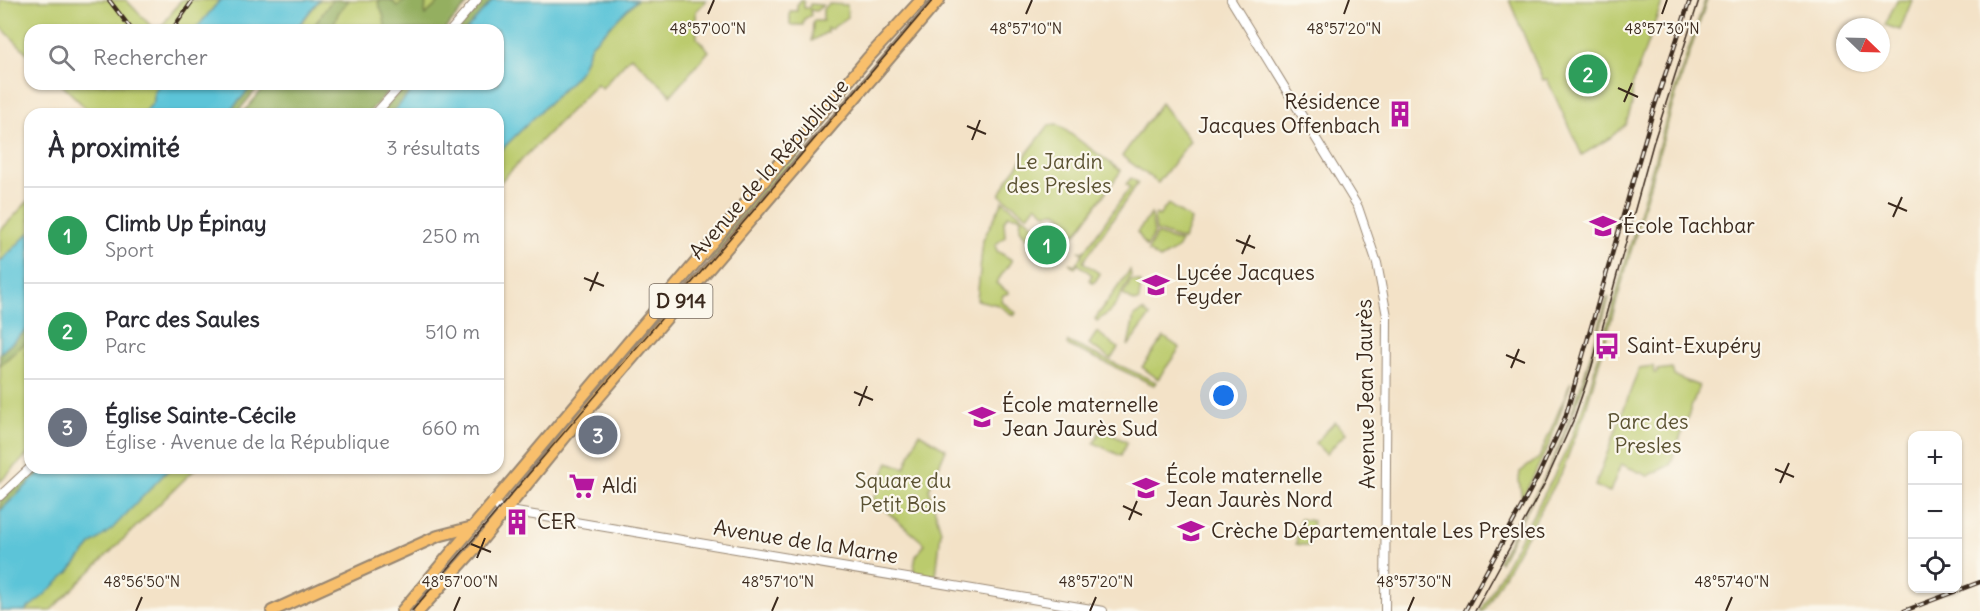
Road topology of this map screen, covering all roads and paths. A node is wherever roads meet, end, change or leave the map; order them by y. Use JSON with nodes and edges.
{"nodes":[{"id":1,"x":477,"y":0,"type":"edge"},
{"id":2,"x":921,"y":0,"type":"edge"},
{"id":3,"x":939,"y":0,"type":"edge"},
{"id":4,"x":1231,"y":0,"type":"edge"},
{"id":5,"x":456,"y":24,"type":"edge"},
{"id":6,"x":397,"y":90,"type":"edge"},
{"id":7,"x":380,"y":108,"type":"edge"},
{"id":8,"x":24,"y":474,"type":"edge"},
{"id":9,"x":0,"y":496,"type":"edge"},
{"id":10,"x":493,"y":500,"type":"junction"},
{"id":11,"x":503,"y":514,"type":"junction"},
{"id":12,"x":469,"y":528,"type":"junction"},
{"id":13,"x":438,"y":536,"type":"junction"},
{"id":14,"x":457,"y":543,"type":"junction"},
{"id":15,"x":475,"y":548,"type":"junction"},
{"id":16,"x":272,"y":611,"type":"edge"},
{"id":17,"x":402,"y":611,"type":"edge"},
{"id":18,"x":419,"y":611,"type":"edge"},
{"id":19,"x":1103,"y":611,"type":"edge"},
{"id":20,"x":1385,"y":611,"type":"edge"}],
"edges":[{"from":1,"to":5,"type":"street"},
{"from":2,"to":10,"type":"main road","name":"Avenue de la République","number":"D 914"},
{"from":3,"to":11,"type":"main road","name":"Avenue de la République","number":"D 914"},
{"from":4,"to":20,"type":"street","name":"Avenue Jean Jaurès"},
{"from":6,"to":7,"type":"street"},
{"from":8,"to":9,"type":"street"},
{"from":10,"to":11,"type":"street"},
{"from":10,"to":12,"type":"main road"},
{"from":11,"to":15,"type":"main road","name":"Avenue de la République","number":"D 914"},
{"from":11,"to":19,"type":"street","name":"Avenue de la Marne"},
{"from":12,"to":13,"type":"main road"},
{"from":12,"to":14,"type":"main road"},
{"from":13,"to":14,"type":"main road"},
{"from":13,"to":16,"type":"main road"},
{"from":14,"to":15,"type":"main road"},
{"from":14,"to":17,"type":"main road"},
{"from":15,"to":18,"type":"main road","name":"Avenue de la République"}]}
